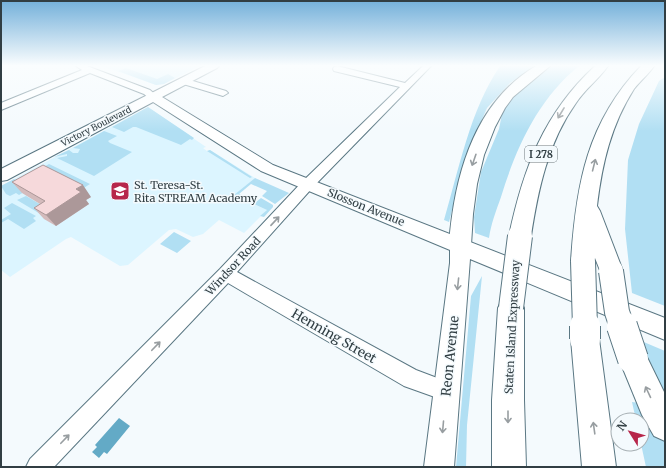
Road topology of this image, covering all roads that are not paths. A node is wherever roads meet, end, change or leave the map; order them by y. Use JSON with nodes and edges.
{"nodes":[{"id":1,"x":47,"y":88,"type":"edge"},
{"id":2,"x":133,"y":88,"type":"edge"},
{"id":3,"x":169,"y":88,"type":"edge"},
{"id":4,"x":206,"y":88,"type":"edge"},
{"id":5,"x":405,"y":88,"type":"edge"},
{"id":6,"x":514,"y":88,"type":"edge"},
{"id":7,"x":580,"y":88,"type":"edge"},
{"id":8,"x":629,"y":88,"type":"edge"},
{"id":9,"x":223,"y":93,"type":"dead end"},
{"id":10,"x":153,"y":96,"type":"junction"},
{"id":11,"x":1,"y":107,"type":"edge"},
{"id":12,"x":1,"y":176,"type":"edge"},
{"id":13,"x":308,"y":184,"type":"junction"},
{"id":14,"x":587,"y":204,"type":"junction"},
{"id":15,"x":460,"y":245,"type":"junction"},
{"id":16,"x":226,"y":274,"type":"junction"},
{"id":17,"x":665,"y":329,"type":"edge"},
{"id":18,"x":446,"y":391,"type":"junction"},
{"id":19,"x":665,"y":425,"type":"edge"},
{"id":20,"x":38,"y":467,"type":"edge"},
{"id":21,"x":439,"y":467,"type":"edge"},
{"id":22,"x":509,"y":467,"type":"edge"},
{"id":23,"x":599,"y":467,"type":"edge"}],
"edges":[{"from":1,"to":11,"type":"street"},
{"from":2,"to":10,"type":"street","name":"Slosson Avenue"},
{"from":3,"to":10,"type":"main road","name":"Victory Boulevard"},
{"from":4,"to":9,"type":"street"},
{"from":5,"to":13,"type":"street","name":"Windsor Road"},
{"from":6,"to":15,"type":"highway","one_way":true},
{"from":7,"to":22,"type":"highway","name":"Staten Island Expressway","number":"I 278","one_way":true,"bridge":true},
{"from":14,"to":8,"type":"highway","one_way":true},
{"from":10,"to":12,"type":"main road","name":"Victory Boulevard"},
{"from":10,"to":13,"type":"main road","name":"Slosson Avenue"},
{"from":13,"to":15,"type":"main road","name":"Slosson Avenue"},
{"from":16,"to":13,"type":"street","name":"Windsor Road","one_way":true},
{"from":19,"to":14,"type":"highway","one_way":true,"bridge":true},
{"from":23,"to":14,"type":"highway","one_way":true,"bridge":true},
{"from":15,"to":17,"type":"main road","name":"Slosson Avenue"},
{"from":15,"to":18,"type":"main road","name":"Reon Avenue","one_way":true},
{"from":16,"to":18,"type":"street","name":"Henning Street"},
{"from":20,"to":16,"type":"street","name":"Windsor Road","one_way":true},
{"from":18,"to":21,"type":"main road","name":"Reon Avenue","one_way":true}]}
